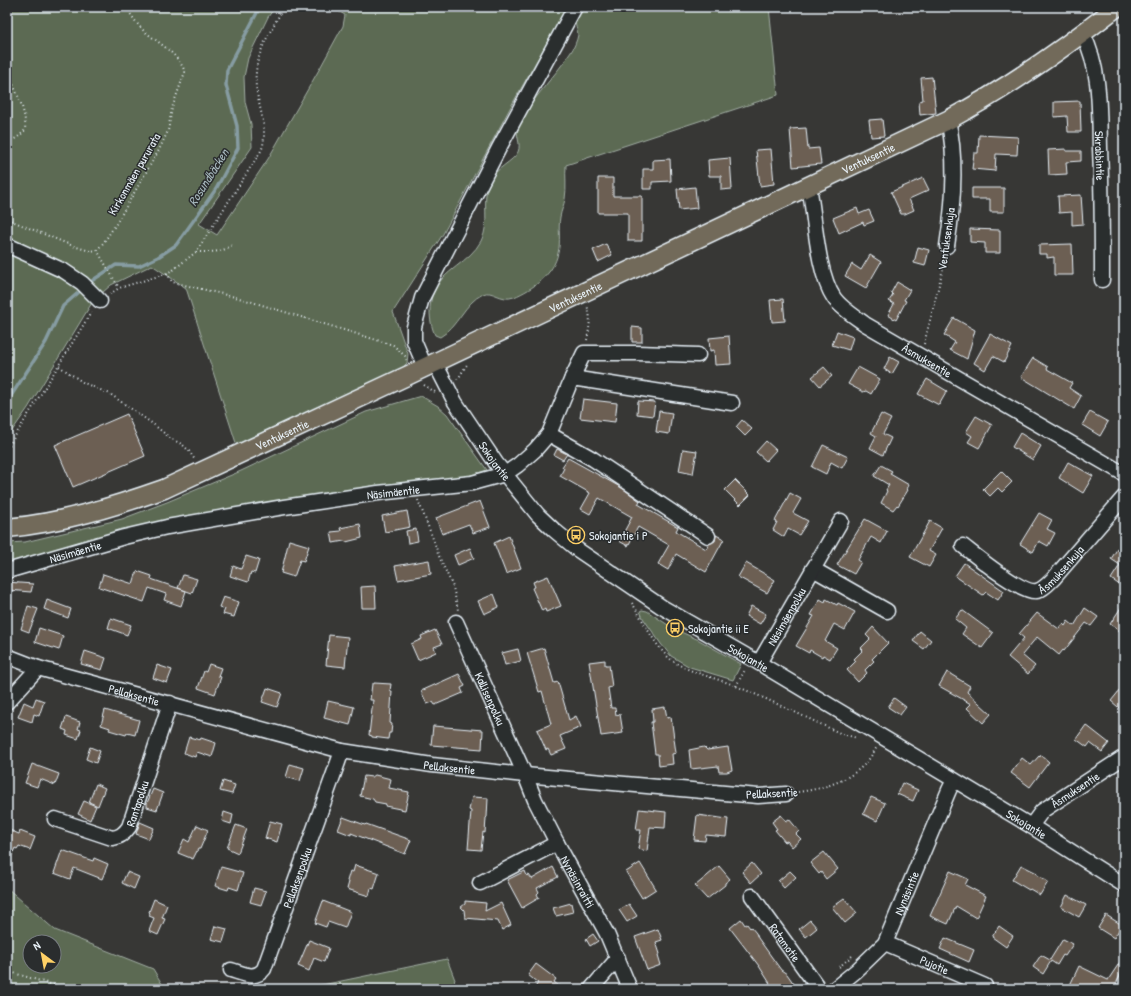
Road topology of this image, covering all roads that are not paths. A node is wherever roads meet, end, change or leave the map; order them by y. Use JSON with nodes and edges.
{"nodes":[{"id":1,"x":575,"y":7,"type":"edge"},
{"id":2,"x":1117,"y":7,"type":"edge"},
{"id":3,"x":1083,"y":34,"type":"junction"},
{"id":4,"x":948,"y":120,"type":"junction"},
{"id":5,"x":810,"y":186,"type":"junction"},
{"id":6,"x":7,"y":245,"type":"edge"},
{"id":7,"x":947,"y":246,"type":"road end"},
{"id":8,"x":1102,"y":280,"type":"dead end"},
{"id":9,"x":100,"y":301,"type":"road end"},
{"id":10,"x":698,"y":355,"type":"dead end"},
{"id":11,"x":424,"y":368,"type":"junction"},
{"id":12,"x":572,"y":378,"type":"junction"},
{"id":13,"x":732,"y":403,"type":"dead end"},
{"id":14,"x":550,"y":434,"type":"junction"},
{"id":15,"x":505,"y":474,"type":"junction"},
{"id":16,"x":1124,"y":474,"type":"edge"},
{"id":17,"x":1124,"y":497,"type":"edge"},
{"id":18,"x":841,"y":520,"type":"dead end"},
{"id":19,"x":7,"y":528,"type":"edge"},
{"id":20,"x":708,"y":536,"type":"dead end"},
{"id":21,"x":963,"y":546,"type":"dead end"},
{"id":22,"x":812,"y":569,"type":"junction"},
{"id":23,"x":7,"y":571,"type":"edge"},
{"id":24,"x":887,"y":611,"type":"dead end"},
{"id":25,"x":456,"y":622,"type":"road end"},
{"id":26,"x":7,"y":656,"type":"edge"},
{"id":27,"x":756,"y":660,"type":"junction"},
{"id":28,"x":38,"y":668,"type":"junction"},
{"id":29,"x":7,"y":702,"type":"edge"},
{"id":30,"x":170,"y":703,"type":"junction"},
{"id":31,"x":342,"y":751,"type":"junction"},
{"id":32,"x":1124,"y":757,"type":"edge"},
{"id":33,"x":525,"y":775,"type":"junction"},
{"id":34,"x":954,"y":780,"type":"junction"},
{"id":35,"x":786,"y":794,"type":"road end"},
{"id":36,"x":55,"y":819,"type":"dead end"},
{"id":37,"x":1031,"y":826,"type":"junction"},
{"id":38,"x":557,"y":843,"type":"junction"},
{"id":39,"x":480,"y":883,"type":"dead end"},
{"id":40,"x":1124,"y":885,"type":"edge"},
{"id":41,"x":752,"y":896,"type":"dead end"},
{"id":42,"x":885,"y":943,"type":"junction"},
{"id":43,"x":618,"y":958,"type":"junction"},
{"id":44,"x":230,"y":970,"type":"dead end"},
{"id":45,"x":985,"y":986,"type":"dead end"},
{"id":46,"x":591,"y":989,"type":"edge"},
{"id":47,"x":630,"y":989,"type":"edge"},
{"id":48,"x":819,"y":989,"type":"edge"},
{"id":49,"x":834,"y":989,"type":"edge"}],
"edges":[{"from":1,"to":11,"type":"street","name":"Sokojantie"},
{"from":2,"to":3,"type":"main road","name":"Ventuksentie"},
{"from":3,"to":4,"type":"main road","name":"Ventuksentie"},
{"from":3,"to":8,"type":"street","name":"Skrabbintie"},
{"from":4,"to":5,"type":"main road","name":"Ventuksentie"},
{"from":4,"to":7,"type":"street","name":"Ventuksenkuja"},
{"from":5,"to":11,"type":"main road","name":"Ventuksentie"},
{"from":5,"to":16,"type":"street","name":"Åsmuksentie"},
{"from":6,"to":9,"type":"street"},
{"from":10,"to":12,"type":"street","name":"Näsimäentie"},
{"from":11,"to":15,"type":"street","name":"Sokojantie"},
{"from":11,"to":19,"type":"main road","name":"Ventuksentie"},
{"from":12,"to":13,"type":"street"},
{"from":12,"to":14,"type":"street","name":"Näsimäentie"},
{"from":14,"to":15,"type":"street","name":"Näsimäentie"},
{"from":14,"to":20,"type":"street"},
{"from":15,"to":23,"type":"street","name":"Näsimäentie"},
{"from":15,"to":27,"type":"street","name":"Sokojantie"},
{"from":17,"to":21,"type":"street","name":"Åsmuksenkuja"},
{"from":18,"to":22,"type":"street","name":"Näsimäenpolku"},
{"from":22,"to":24,"type":"street"},
{"from":22,"to":27,"type":"street","name":"Näsimäenpolku"},
{"from":25,"to":33,"type":"street","name":"Kallisenpolku"},
{"from":26,"to":28,"type":"street","name":"Pellaksentie"},
{"from":27,"to":34,"type":"street","name":"Sokojantie"},
{"from":28,"to":29,"type":"street"},
{"from":28,"to":30,"type":"street","name":"Pellaksentie"},
{"from":30,"to":31,"type":"street","name":"Pellaksentie"},
{"from":30,"to":36,"type":"street","name":"Rantapolku"},
{"from":31,"to":33,"type":"street","name":"Pellaksentie"},
{"from":31,"to":44,"type":"street","name":"Pellaksenpolku"},
{"from":32,"to":37,"type":"street","name":"Åsmuksentie"},
{"from":33,"to":35,"type":"street","name":"Pellaksentie"},
{"from":33,"to":38,"type":"street","name":"Nynäsinraitti"},
{"from":34,"to":37,"type":"street","name":"Sokojantie"},
{"from":34,"to":42,"type":"street","name":"Nynäsintie"},
{"from":37,"to":40,"type":"street","name":"Sokojantie"},
{"from":38,"to":39,"type":"street"},
{"from":38,"to":43,"type":"street","name":"Nynäsinraitti"},
{"from":41,"to":48,"type":"street","name":"Ratamotie"},
{"from":42,"to":45,"type":"street","name":"Pujotie"},
{"from":42,"to":49,"type":"street","name":"Nynäsintie"},
{"from":43,"to":46,"type":"street"},
{"from":43,"to":47,"type":"street","name":"Nynäsinraitti"}]}
